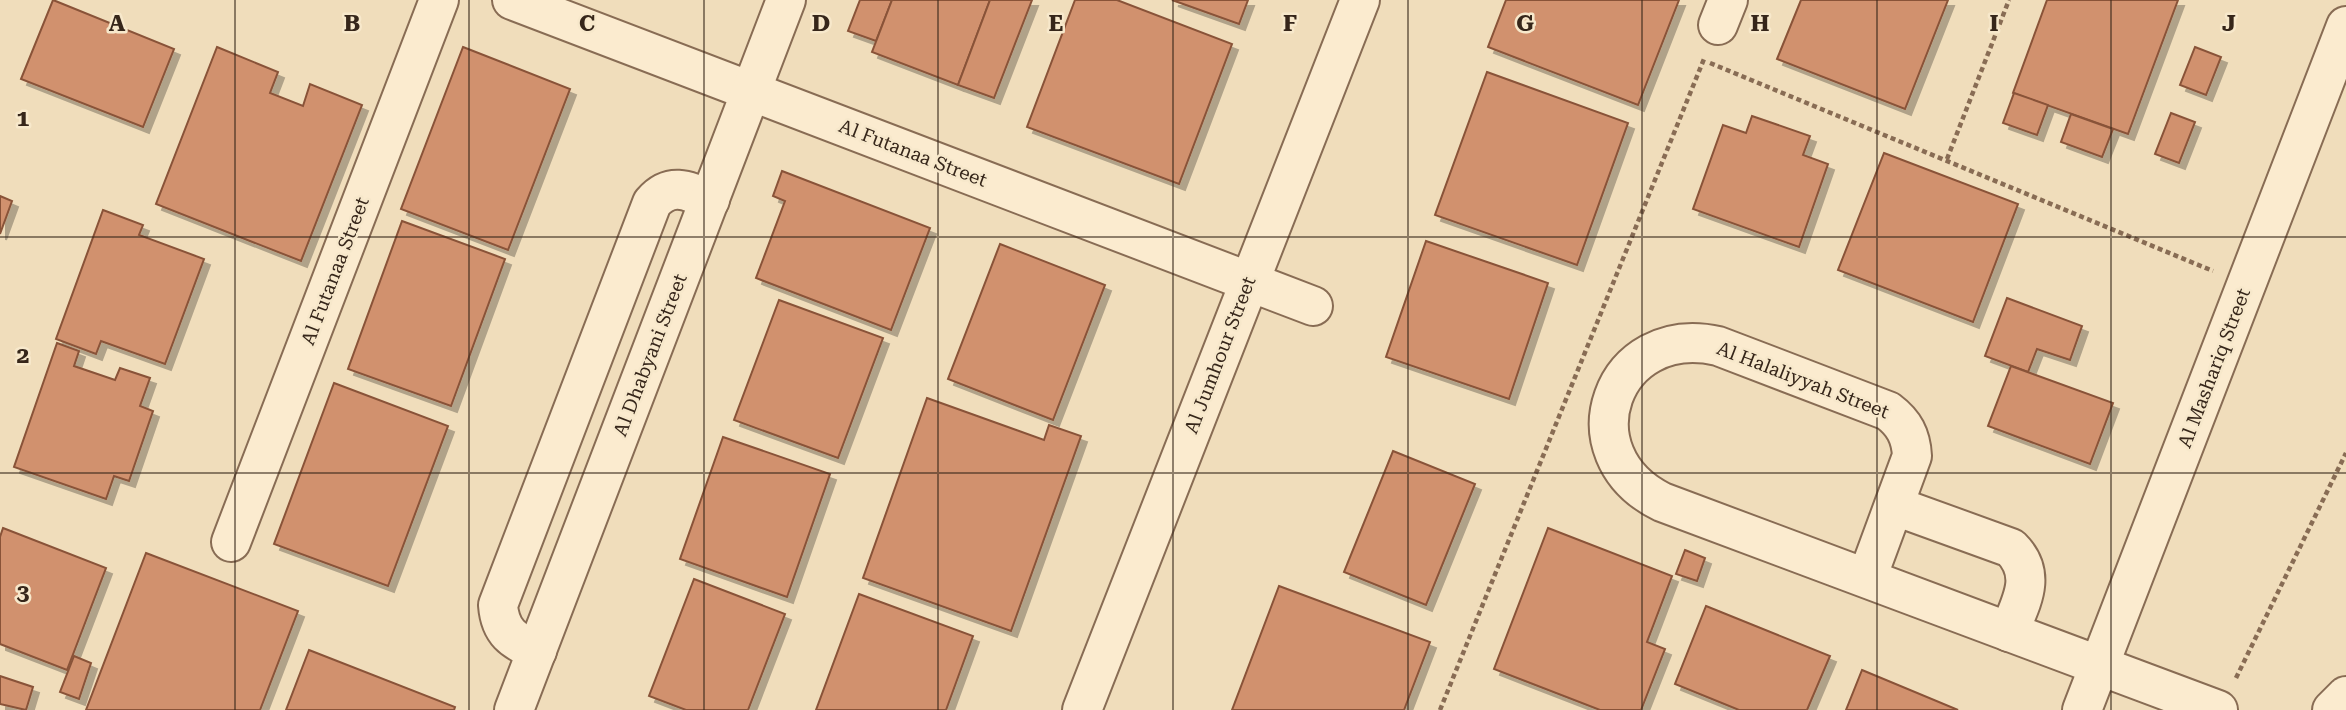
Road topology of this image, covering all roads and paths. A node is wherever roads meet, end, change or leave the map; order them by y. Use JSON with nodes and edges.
{"nodes":[{"id":1,"x":439,"y":0,"type":"edge"},
{"id":2,"x":512,"y":0,"type":"edge"},
{"id":3,"x":786,"y":0,"type":"edge"},
{"id":4,"x":1360,"y":0,"type":"edge"},
{"id":5,"x":2009,"y":0,"type":"edge"},
{"id":6,"x":1723,"y":12,"type":"edge"},
{"id":7,"x":2346,"y":26,"type":"edge"},
{"id":8,"x":1703,"y":61,"type":"junction"},
{"id":9,"x":751,"y":91,"type":"junction"},
{"id":10,"x":1947,"y":159,"type":"junction"},
{"id":11,"x":710,"y":200,"type":"junction"},
{"id":12,"x":1249,"y":282,"type":"junction"},
{"id":13,"x":2246,"y":285,"type":"junction"},
{"id":14,"x":1313,"y":306,"type":"dead end"},
{"id":15,"x":2346,"y":453,"type":"edge"},
{"id":16,"x":1895,"y":506,"type":"junction"},
{"id":17,"x":231,"y":542,"type":"dead end"},
{"id":18,"x":1867,"y":578,"type":"junction"},
{"id":19,"x":2009,"y":632,"type":"junction"},
{"id":20,"x":537,"y":651,"type":"junction"},
{"id":21,"x":2099,"y":666,"type":"junction"},
{"id":22,"x":2346,"y":696,"type":"edge"},
{"id":23,"x":2225,"y":698,"type":"edge"},
{"id":24,"x":514,"y":710,"type":"edge"},
{"id":25,"x":1082,"y":710,"type":"edge"},
{"id":26,"x":1440,"y":710,"type":"edge"},
{"id":27,"x":2082,"y":710,"type":"edge"},
{"id":28,"x":2332,"y":710,"type":"edge"}],
"edges":[{"from":1,"to":17,"type":"street","name":"Al Futanaa Street"},
{"from":2,"to":9,"type":"street","name":"Al Futanaa Street"},
{"from":3,"to":9,"type":"street","name":"Al Dhabyani Street"},
{"from":4,"to":12,"type":"street","name":"Al Jumhour Street"},
{"from":5,"to":10,"type":"path"},
{"from":6,"to":8,"type":"path"},
{"from":7,"to":13,"type":"street","name":"Al Mashariq Street"},
{"from":8,"to":10,"type":"path"},
{"from":8,"to":26,"type":"path"},
{"from":9,"to":11,"type":"street","name":"Al Dhabyani Street"},
{"from":9,"to":12,"type":"street","name":"Al Futanaa Street"},
{"from":10,"to":13,"type":"path"},
{"from":11,"to":20,"type":"street","name":"Al Dhabyani Street"},
{"from":11,"to":20,"type":"street"},
{"from":12,"to":14,"type":"street","name":"Al Futanaa Street"},
{"from":12,"to":25,"type":"street","name":"Al Jumhour Street"},
{"from":13,"to":21,"type":"street","name":"Al Mashariq Street"},
{"from":15,"to":23,"type":"path"},
{"from":16,"to":18,"type":"street","name":"Al Halaliyyah Street"},
{"from":16,"to":18,"type":"street","name":"Al Halaliyyah Street"},
{"from":16,"to":19,"type":"street"},
{"from":18,"to":19,"type":"street","name":"Al Halaliyyah Street"},
{"from":19,"to":21,"type":"street","name":"Al Halaliyyah Street"},
{"from":20,"to":24,"type":"street","name":"Al Dhabyani Street"},
{"from":21,"to":23,"type":"street","name":"Al Halaliyyah Street"},
{"from":21,"to":27,"type":"street","name":"Al Mashariq Street"},
{"from":22,"to":28,"type":"street"}]}
